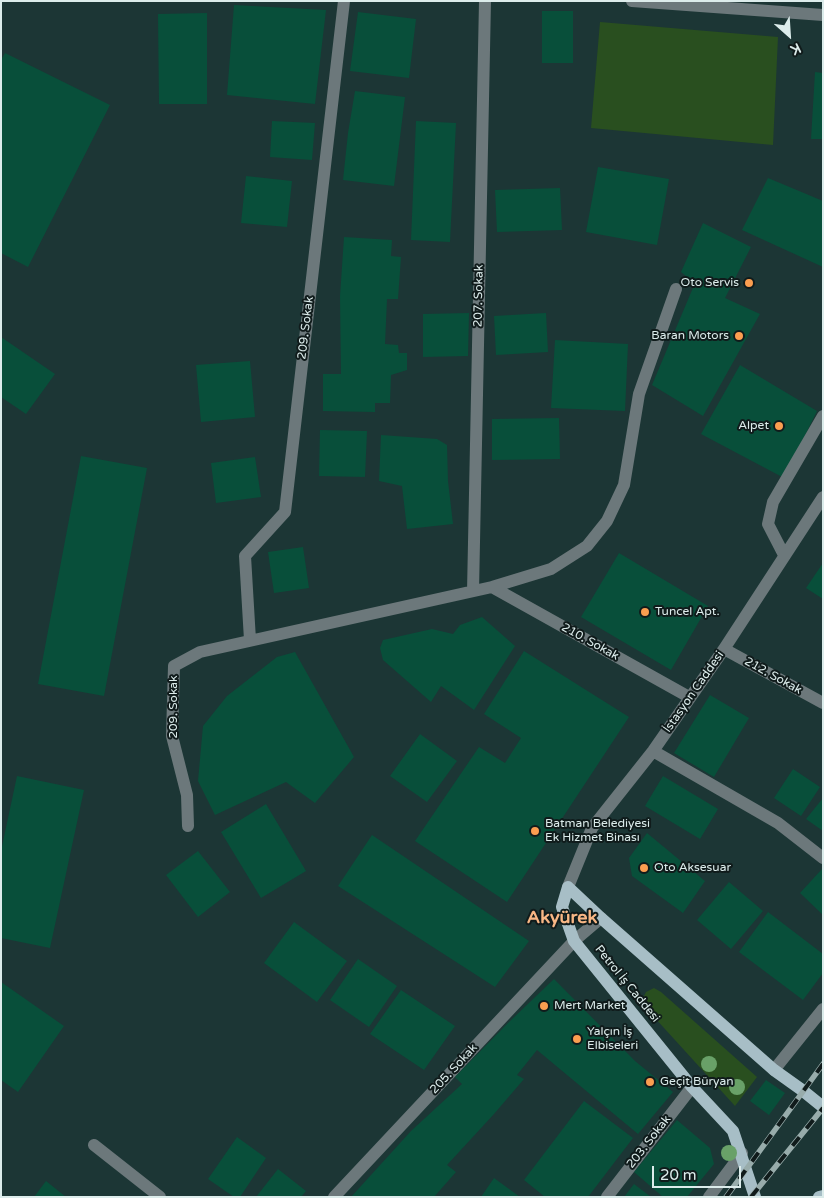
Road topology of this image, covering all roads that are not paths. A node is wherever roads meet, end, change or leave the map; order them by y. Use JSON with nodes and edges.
{"nodes":[{"id":1,"x":344,"y":1,"type":"edge"},
{"id":2,"x":485,"y":1,"type":"edge"},
{"id":3,"x":632,"y":1,"type":"edge"},
{"id":4,"x":823,"y":15,"type":"edge"},
{"id":5,"x":676,"y":289,"type":"dead end"},
{"id":6,"x":823,"y":416,"type":"edge"},
{"id":7,"x":823,"y":497,"type":"edge"},
{"id":8,"x":784,"y":555,"type":"junction"},
{"id":9,"x":492,"y":587,"type":"junction"},
{"id":10,"x":473,"y":591,"type":"junction"},
{"id":11,"x":250,"y":640,"type":"junction"},
{"id":12,"x":724,"y":649,"type":"junction"},
{"id":13,"x":689,"y":697,"type":"junction"},
{"id":14,"x":823,"y":703,"type":"edge"},
{"id":15,"x":653,"y":751,"type":"junction"},
{"id":16,"x":188,"y":826,"type":"dead end"},
{"id":17,"x":823,"y":858,"type":"edge"},
{"id":18,"x":568,"y":887,"type":"junction"},
{"id":19,"x":601,"y":918,"type":"junction"},
{"id":20,"x":574,"y":941,"type":"junction"},
{"id":21,"x":823,"y":1009,"type":"edge"},
{"id":22,"x":774,"y":1070,"type":"junction"},
{"id":23,"x":692,"y":1086,"type":"junction"},
{"id":24,"x":823,"y":1107,"type":"edge"},
{"id":25,"x":94,"y":1145,"type":"dead end"},
{"id":26,"x":742,"y":1153,"type":"junction"},
{"id":27,"x":160,"y":1197,"type":"edge"},
{"id":28,"x":334,"y":1197,"type":"edge"},
{"id":29,"x":606,"y":1197,"type":"edge"},
{"id":30,"x":709,"y":1197,"type":"edge"},
{"id":31,"x":755,"y":1197,"type":"edge"}],
"edges":[{"from":1,"to":11,"type":"street","name":"209. Sokak"},
{"from":2,"to":10,"type":"street","name":"207. Sokak"},
{"from":3,"to":4,"type":"street"},
{"from":5,"to":9,"type":"street","name":"209. Sokak"},
{"from":6,"to":8,"type":"street"},
{"from":7,"to":8,"type":"street","name":"İstasyon Caddesi"},
{"from":8,"to":12,"type":"street","name":"İstasyon Caddesi"},
{"from":9,"to":10,"type":"street","name":"209. Sokak"},
{"from":9,"to":13,"type":"street","name":"210. Sokak"},
{"from":10,"to":11,"type":"street","name":"209. Sokak"},
{"from":11,"to":16,"type":"street","name":"209. Sokak"},
{"from":12,"to":13,"type":"street","name":"İstasyon Caddesi"},
{"from":12,"to":14,"type":"street","name":"212. Sokak"},
{"from":13,"to":15,"type":"street","name":"İstasyon Caddesi"},
{"from":15,"to":17,"type":"street"},
{"from":15,"to":18,"type":"street","name":"İstasyon Caddesi"},
{"from":18,"to":19,"type":"main road","name":"Petrol İş Caddesi"},
{"from":18,"to":20,"type":"main road","name":"Petrol İş Caddesi"},
{"from":19,"to":20,"type":"street","name":"205. Sokak"},
{"from":19,"to":22,"type":"main road","name":"Petrol İş Caddesi"},
{"from":20,"to":23,"type":"main road","name":"Petrol İş Caddesi"},
{"from":20,"to":28,"type":"street","name":"205. Sokak"},
{"from":21,"to":22,"type":"street"},
{"from":22,"to":24,"type":"main road","name":"Petrol İş Caddesi"},
{"from":23,"to":26,"type":"main road","name":"Petrol İş Caddesi"},
{"from":23,"to":29,"type":"street","name":"203. Sokak"},
{"from":25,"to":27,"type":"street"},
{"from":26,"to":30,"type":"street"},
{"from":26,"to":31,"type":"main road","name":"Petrol İş Caddesi"}]}
